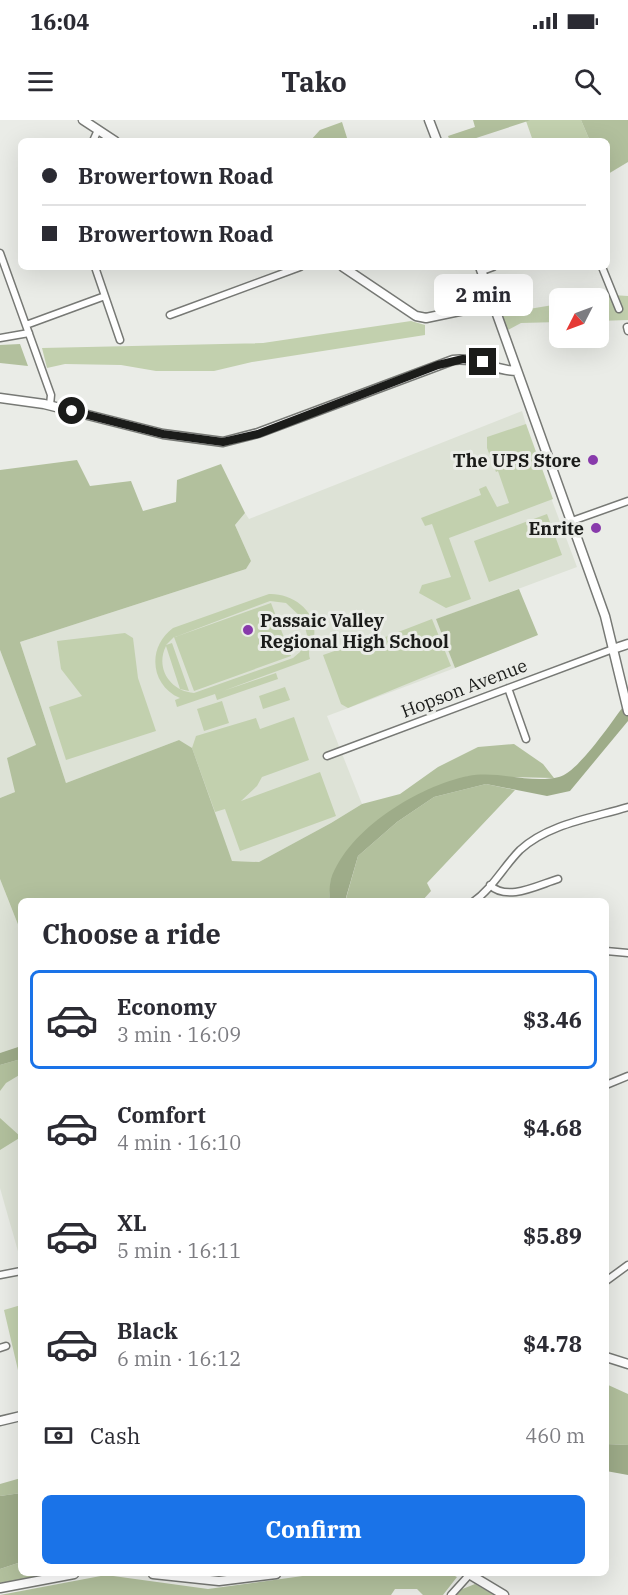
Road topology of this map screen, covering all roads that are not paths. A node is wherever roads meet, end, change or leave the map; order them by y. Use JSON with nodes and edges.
{"nodes":[{"id":1,"x":83,"y":120,"type":"edge"},
{"id":2,"x":429,"y":120,"type":"edge"},
{"id":3,"x":98,"y":130,"type":"junction"},
{"id":4,"x":94,"y":138,"type":"edge"},
{"id":5,"x":110,"y":138,"type":"edge"},
{"id":6,"x":436,"y":138,"type":"edge"},
{"id":7,"x":0,"y":253,"type":"edge"},
{"id":8,"x":96,"y":270,"type":"edge"},
{"id":9,"x":292,"y":270,"type":"edge"},
{"id":10,"x":347,"y":270,"type":"edge"},
{"id":11,"x":481,"y":270,"type":"edge"},
{"id":12,"x":603,"y":270,"type":"edge"},
{"id":13,"x":105,"y":296,"type":"junction"},
{"id":14,"x":494,"y":304,"type":"junction"},
{"id":15,"x":619,"y":309,"type":"dead end"},
{"id":16,"x":170,"y":315,"type":"dead end"},
{"id":17,"x":26,"y":325,"type":"junction"},
{"id":18,"x":29,"y":333,"type":"junction"},
{"id":19,"x":0,"y":338,"type":"edge"},
{"id":20,"x":120,"y":340,"type":"dead end"},
{"id":21,"x":517,"y":371,"type":"junction"},
{"id":22,"x":0,"y":398,"type":"edge"},
{"id":23,"x":50,"y":405,"type":"junction"},
{"id":24,"x":628,"y":501,"type":"edge"},
{"id":25,"x":572,"y":521,"type":"junction"},
{"id":26,"x":628,"y":644,"type":"edge"},
{"id":27,"x":613,"y":649,"type":"junction"},
{"id":28,"x":508,"y":688,"type":"junction"},
{"id":29,"x":628,"y":711,"type":"edge"},
{"id":30,"x":526,"y":740,"type":"dead end"},
{"id":31,"x":327,"y":756,"type":"dead end"},
{"id":32,"x":628,"y":807,"type":"edge"},
{"id":33,"x":558,"y":879,"type":"dead end"},
{"id":34,"x":490,"y":885,"type":"junction"},
{"id":35,"x":477,"y":898,"type":"edge"},
{"id":36,"x":609,"y":951,"type":"edge"},
{"id":37,"x":628,"y":953,"type":"edge"},
{"id":38,"x":628,"y":1076,"type":"edge"},
{"id":39,"x":609,"y":1084,"type":"edge"},
{"id":40,"x":628,"y":1265,"type":"edge"},
{"id":41,"x":18,"y":1271,"type":"edge"},
{"id":42,"x":0,"y":1274,"type":"edge"},
{"id":43,"x":609,"y":1279,"type":"edge"},
{"id":44,"x":609,"y":1358,"type":"edge"},
{"id":45,"x":628,"y":1364,"type":"edge"},
{"id":46,"x":18,"y":1417,"type":"edge"},
{"id":47,"x":0,"y":1421,"type":"edge"},
{"id":48,"x":63,"y":1576,"type":"edge"},
{"id":49,"x":172,"y":1576,"type":"edge"},
{"id":50,"x":260,"y":1576,"type":"edge"},
{"id":51,"x":468,"y":1576,"type":"edge"},
{"id":52,"x":473,"y":1576,"type":"edge"},
{"id":53,"x":0,"y":1588,"type":"edge"},
{"id":54,"x":451,"y":1595,"type":"edge"},
{"id":55,"x":504,"y":1595,"type":"edge"}],
"edges":[{"from":1,"to":3,"type":"street"},
{"from":2,"to":6,"type":"street"},
{"from":3,"to":4,"type":"street"},
{"from":3,"to":5,"type":"street"},
{"from":7,"to":17,"type":"street"},
{"from":8,"to":13,"type":"street"},
{"from":9,"to":16,"type":"street"},
{"from":10,"to":14,"type":"street"},
{"from":11,"to":14,"type":"street"},
{"from":12,"to":15,"type":"street"},
{"from":13,"to":17,"type":"street"},
{"from":13,"to":20,"type":"street"},
{"from":14,"to":21,"type":"street"},
{"from":17,"to":18,"type":"street"},
{"from":18,"to":19,"type":"street"},
{"from":18,"to":23,"type":"street"},
{"from":21,"to":23,"type":"street"},
{"from":21,"to":25,"type":"street"},
{"from":22,"to":23,"type":"street"},
{"from":24,"to":25,"type":"street"},
{"from":25,"to":27,"type":"street"},
{"from":26,"to":27,"type":"street"},
{"from":27,"to":28,"type":"street","name":"Hopson Avenue"},
{"from":27,"to":29,"type":"street"},
{"from":28,"to":30,"type":"street"},
{"from":28,"to":31,"type":"street","name":"Hopson Avenue"},
{"from":32,"to":34,"type":"street"},
{"from":33,"to":34,"type":"street"},
{"from":34,"to":35,"type":"street"},
{"from":36,"to":37,"type":"street"},
{"from":38,"to":39,"type":"street"},
{"from":40,"to":43,"type":"street"},
{"from":41,"to":42,"type":"street"},
{"from":44,"to":45,"type":"street"},
{"from":46,"to":47,"type":"street"},
{"from":48,"to":53,"type":"street"},
{"from":49,"to":50,"type":"street"},
{"from":51,"to":54,"type":"street"},
{"from":52,"to":55,"type":"street"}]}
